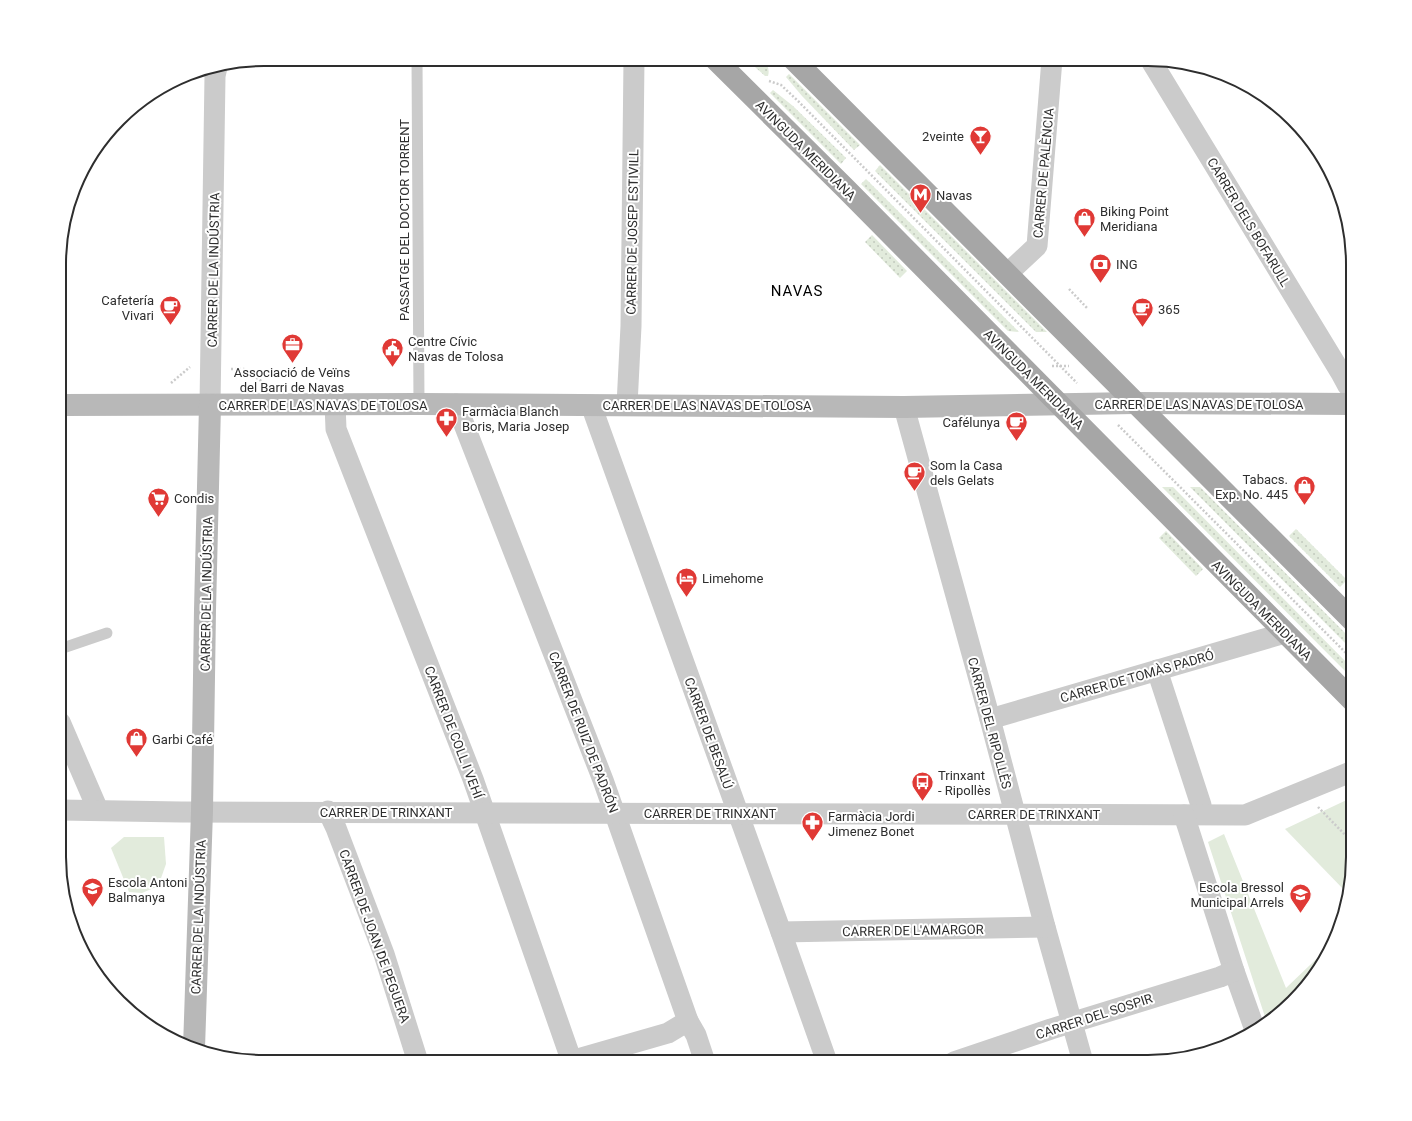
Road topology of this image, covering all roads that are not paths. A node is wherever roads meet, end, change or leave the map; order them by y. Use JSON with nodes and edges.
{"nodes":[{"id":1,"x":417,"y":66,"type":"edge"},
{"id":2,"x":634,"y":66,"type":"edge"},
{"id":3,"x":722,"y":66,"type":"edge"},
{"id":4,"x":800,"y":66,"type":"edge"},
{"id":5,"x":1051,"y":66,"type":"edge"},
{"id":6,"x":1154,"y":66,"type":"edge"},
{"id":7,"x":216,"y":72,"type":"edge"},
{"id":8,"x":1007,"y":274,"type":"junction"},
{"id":9,"x":1346,"y":387,"type":"edge"},
{"id":10,"x":1346,"y":395,"type":"edge"},
{"id":11,"x":1135,"y":403,"type":"junction"},
{"id":12,"x":335,"y":404,"type":"junction"},
{"id":13,"x":419,"y":404,"type":"junction"},
{"id":14,"x":456,"y":404,"type":"junction"},
{"id":15,"x":1059,"y":404,"type":"junction"},
{"id":16,"x":66,"y":405,"type":"edge"},
{"id":17,"x":210,"y":405,"type":"junction"},
{"id":18,"x":591,"y":405,"type":"junction"},
{"id":19,"x":627,"y":405,"type":"junction"},
{"id":20,"x":904,"y":407,"type":"junction"},
{"id":21,"x":1346,"y":614,"type":"edge"},
{"id":22,"x":107,"y":633,"type":"dead end"},
{"id":23,"x":1285,"y":633,"type":"junction"},
{"id":24,"x":66,"y":647,"type":"edge"},
{"id":25,"x":1157,"y":670,"type":"junction"},
{"id":26,"x":1346,"y":694,"type":"edge"},
{"id":27,"x":990,"y":719,"type":"junction"},
{"id":28,"x":66,"y":736,"type":"edge"},
{"id":29,"x":1346,"y":775,"type":"edge"},
{"id":30,"x":66,"y":810,"type":"edge"},
{"id":31,"x":98,"y":810,"type":"junction"},
{"id":32,"x":1193,"y":810,"type":"junction"},
{"id":33,"x":202,"y":811,"type":"junction"},
{"id":34,"x":328,"y":812,"type":"junction"},
{"id":35,"x":485,"y":812,"type":"junction"},
{"id":36,"x":615,"y":813,"type":"junction"},
{"id":37,"x":738,"y":813,"type":"junction"},
{"id":38,"x":1015,"y":814,"type":"junction"},
{"id":39,"x":1045,"y":927,"type":"junction"},
{"id":40,"x":781,"y":932,"type":"junction"},
{"id":41,"x":1234,"y":971,"type":"junction"},
{"id":42,"x":688,"y":1021,"type":"junction"},
{"id":43,"x":1072,"y":1023,"type":"junction"},
{"id":44,"x":1253,"y":1025,"type":"edge"},
{"id":45,"x":194,"y":1043,"type":"edge"},
{"id":46,"x":416,"y":1055,"type":"edge"},
{"id":47,"x":568,"y":1055,"type":"edge"},
{"id":48,"x":591,"y":1055,"type":"edge"},
{"id":49,"x":703,"y":1055,"type":"edge"},
{"id":50,"x":825,"y":1055,"type":"edge"},
{"id":51,"x":975,"y":1055,"type":"edge"},
{"id":52,"x":1081,"y":1055,"type":"edge"}],
"edges":[{"from":1,"to":13,"type":"lane","name":"PASSATGE DEL DOCTOR TORRENT"},
{"from":2,"to":19,"type":"street","name":"CARRER DE JOSEP ESTIVILL"},
{"from":3,"to":15,"type":"main road","name":"AVINGUDA MERIDIANA"},
{"from":4,"to":8,"type":"main road"},
{"from":5,"to":8,"type":"street","name":"CARRER DE PALÈNCIA"},
{"from":6,"to":9,"type":"street","name":"CARRER DELS BOFARULL"},
{"from":7,"to":17,"type":"street","name":"CARRER DE LA INDÚSTRIA"},
{"from":8,"to":11,"type":"main road"},
{"from":10,"to":11,"type":"main road","name":"CARRER DE LAS NAVAS DE TOLOSA"},
{"from":11,"to":15,"type":"main road","name":"CARRER DE LAS NAVAS DE TOLOSA"},
{"from":11,"to":21,"type":"main road"},
{"from":12,"to":13,"type":"main road","name":"CARRER DE LAS NAVAS DE TOLOSA"},
{"from":12,"to":17,"type":"main road","name":"CARRER DE LAS NAVAS DE TOLOSA"},
{"from":12,"to":35,"type":"street","name":"CARRER DE COLL I VEHÍ"},
{"from":13,"to":14,"type":"main road","name":"CARRER DE LAS NAVAS DE TOLOSA"},
{"from":14,"to":18,"type":"main road","name":"CARRER DE LAS NAVAS DE TOLOSA"},
{"from":14,"to":36,"type":"street","name":"CARRER DE RUIZ DE PADRÓN"},
{"from":15,"to":20,"type":"main road","name":"CARRER DE LAS NAVAS DE TOLOSA"},
{"from":15,"to":23,"type":"main road","name":"AVINGUDA MERIDIANA"},
{"from":16,"to":17,"type":"main road","name":"CARRER DE LAS NAVAS DE TOLOSA"},
{"from":17,"to":33,"type":"main road","name":"CARRER DE LA INDÚSTRIA"},
{"from":18,"to":19,"type":"main road","name":"CARRER DE LAS NAVAS DE TOLOSA"},
{"from":18,"to":37,"type":"street","name":"CARRER DE BESALÚ"},
{"from":19,"to":20,"type":"main road","name":"CARRER DE LAS NAVAS DE TOLOSA"},
{"from":20,"to":27,"type":"street","name":"CARRER DEL RIPOLLÈS"},
{"from":22,"to":24,"type":"lane"},
{"from":23,"to":25,"type":"street","name":"CARRER DE TOMÀS PADRÓ"},
{"from":23,"to":26,"type":"main road","name":"AVINGUDA MERIDIANA"},
{"from":25,"to":27,"type":"street","name":"CARRER DE TOMÀS PADRÓ"},
{"from":25,"to":32,"type":"street"},
{"from":27,"to":38,"type":"street","name":"CARRER DEL RIPOLLÈS"},
{"from":28,"to":31,"type":"street"},
{"from":29,"to":32,"type":"street","name":"CARRER DE TRINXANT"},
{"from":30,"to":31,"type":"street","name":"CARRER DE TRINXANT"},
{"from":31,"to":33,"type":"street","name":"CARRER DE TRINXANT"},
{"from":32,"to":38,"type":"street","name":"CARRER DE TRINXANT"},
{"from":32,"to":41,"type":"street"},
{"from":33,"to":34,"type":"street","name":"CARRER DE TRINXANT"},
{"from":33,"to":45,"type":"main road","name":"CARRER DE LA INDÚSTRIA"},
{"from":34,"to":35,"type":"street","name":"CARRER DE TRINXANT"},
{"from":34,"to":46,"type":"street","name":"CARRER DE JOAN DE PEGUERA"},
{"from":35,"to":36,"type":"street","name":"CARRER DE TRINXANT"},
{"from":35,"to":47,"type":"street","name":"CARRER DE COLL I VEHÍ"},
{"from":36,"to":37,"type":"street","name":"CARRER DE TRINXANT"},
{"from":36,"to":42,"type":"street","name":"CARRER DE RUIZ DE PADRÓN"},
{"from":37,"to":38,"type":"street","name":"CARRER DE TRINXANT"},
{"from":37,"to":40,"type":"street","name":"CARRER DE BESALÚ"},
{"from":38,"to":39,"type":"street","name":"CARRER DEL RIPOLLÈS"},
{"from":39,"to":40,"type":"street","name":"CARRER DE L'AMARGOR"},
{"from":39,"to":43,"type":"street","name":"CARRER DEL RIPOLLÈS"},
{"from":40,"to":50,"type":"street","name":"CARRER DE BESALÚ"},
{"from":41,"to":43,"type":"street","name":"CARRER DEL SOSPIR"},
{"from":41,"to":44,"type":"street"},
{"from":42,"to":48,"type":"street"},
{"from":42,"to":49,"type":"street","name":"CARRER DE RUIZ DE PADRÓN"},
{"from":43,"to":51,"type":"street","name":"CARRER DEL SOSPIR"},
{"from":43,"to":52,"type":"street","name":"CARRER DEL RIPOLLÈS"}]}
